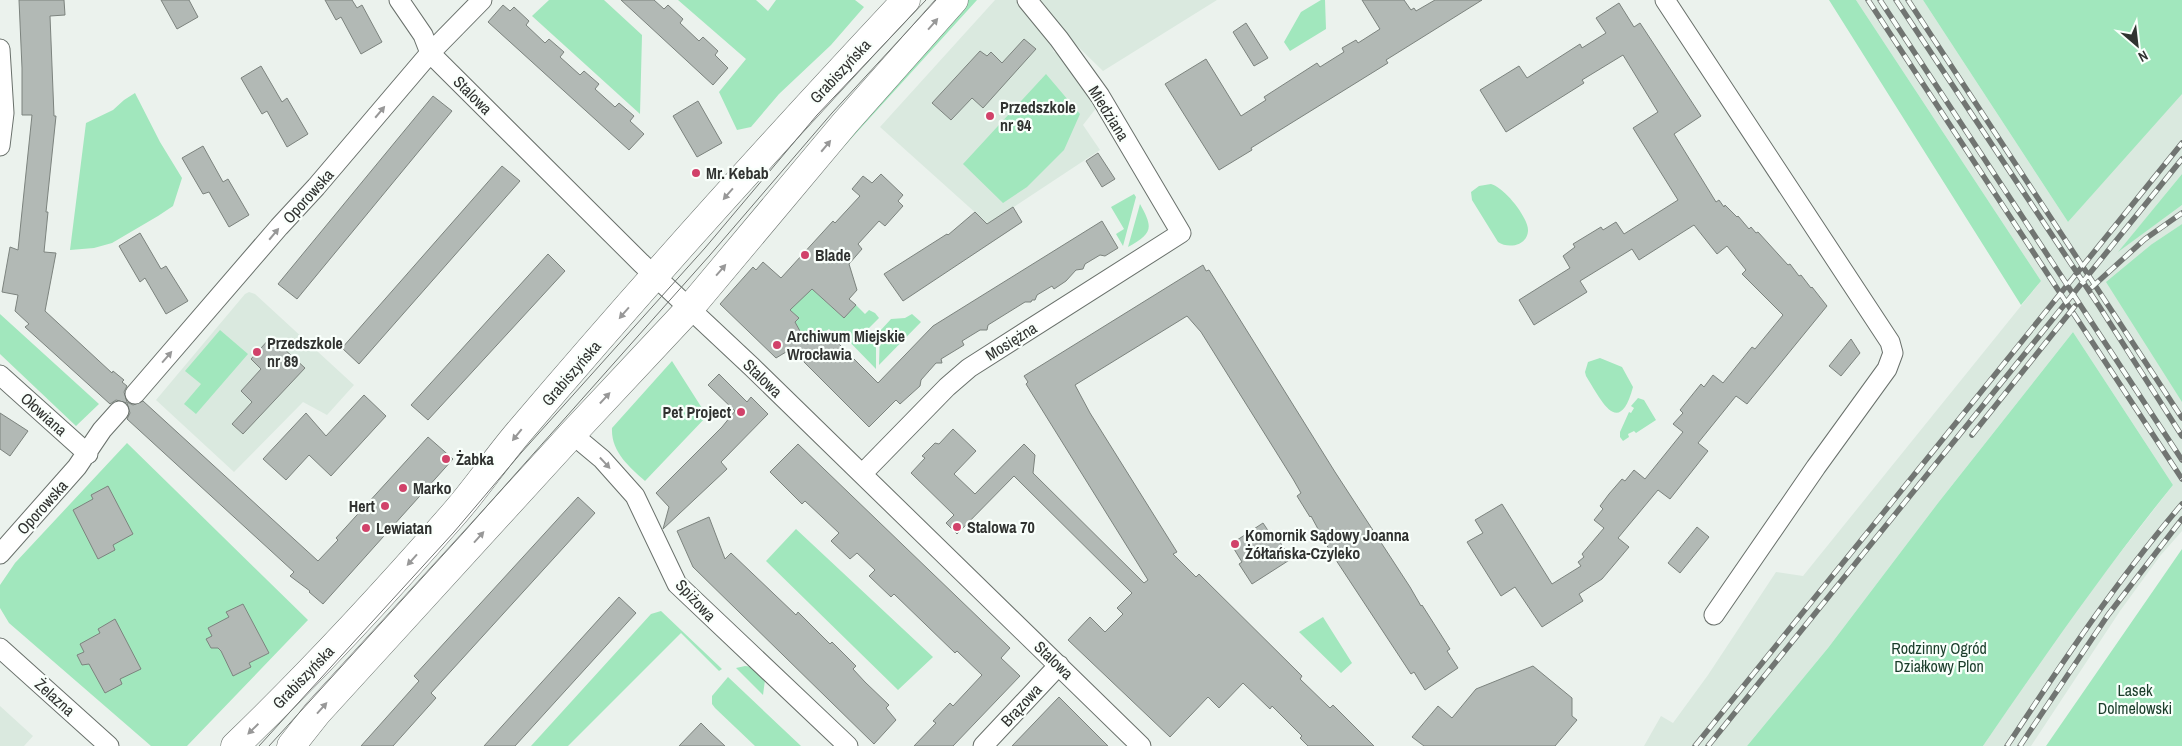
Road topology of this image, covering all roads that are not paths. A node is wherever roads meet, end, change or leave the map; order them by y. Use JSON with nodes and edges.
{"nodes":[{"id":1,"x":399,"y":0,"type":"edge"},
{"id":2,"x":482,"y":0,"type":"edge"},
{"id":3,"x":906,"y":0,"type":"edge"},
{"id":4,"x":954,"y":0,"type":"edge"},
{"id":5,"x":1027,"y":0,"type":"edge"},
{"id":6,"x":1665,"y":0,"type":"edge"},
{"id":7,"x":0,"y":49,"type":"edge"},
{"id":8,"x":430,"y":53,"type":"junction"},
{"id":9,"x":0,"y":146,"type":"edge"},
{"id":10,"x":1181,"y":233,"type":"joint"},
{"id":11,"x":655,"y":276,"type":"junction"},
{"id":12,"x":690,"y":308,"type":"junction"},
{"id":13,"x":0,"y":375,"type":"edge"},
{"id":14,"x":136,"y":394,"type":"dead end"},
{"id":15,"x":119,"y":412,"type":"dead end"},
{"id":16,"x":572,"y":434,"type":"junction"},
{"id":17,"x":88,"y":454,"type":"junction"},
{"id":18,"x":862,"y":474,"type":"junction"},
{"id":19,"x":0,"y":554,"type":"edge"},
{"id":20,"x":1714,"y":615,"type":"dead end"},
{"id":21,"x":0,"y":648,"type":"edge"},
{"id":22,"x":1059,"y":665,"type":"junction"},
{"id":23,"x":109,"y":746,"type":"edge"},
{"id":24,"x":235,"y":746,"type":"edge"},
{"id":25,"x":291,"y":746,"type":"edge"},
{"id":26,"x":848,"y":746,"type":"edge"},
{"id":27,"x":983,"y":746,"type":"edge"},
{"id":28,"x":1141,"y":746,"type":"edge"}],
"edges":[{"from":1,"to":8,"type":"street","name":"Stalowa"},
{"from":2,"to":8,"type":"street","name":"Oporowska"},
{"from":3,"to":11,"type":"main road","name":"Grabiszyńska","one_way":true},
{"from":12,"to":4,"type":"main road","name":"Grabiszyńska","one_way":true},
{"from":5,"to":10,"type":"street","name":"Miedziana"},
{"from":6,"to":20,"type":"street"},
{"from":7,"to":9,"type":"street"},
{"from":8,"to":11,"type":"street","name":"Stalowa"},
{"from":14,"to":8,"type":"street","name":"Oporowska","one_way":true},
{"from":10,"to":18,"type":"street","name":"Mosiężna"},
{"from":11,"to":12,"type":"street","name":"Stalowa"},
{"from":11,"to":24,"type":"main road","name":"Grabiszyńska","one_way":true},
{"from":16,"to":12,"type":"main road","name":"Grabiszyńska","one_way":true},
{"from":12,"to":18,"type":"street","name":"Stalowa"},
{"from":13,"to":17,"type":"street","name":"Ołowiana"},
{"from":15,"to":17,"type":"street","name":"Oporowska"},
{"from":25,"to":16,"type":"main road","name":"Grabiszyńska","one_way":true},
{"from":16,"to":26,"type":"street","name":"Spiżowa","one_way":true},
{"from":17,"to":19,"type":"street","name":"Oporowska"},
{"from":18,"to":22,"type":"street","name":"Stalowa"},
{"from":21,"to":23,"type":"street","name":"Żelazna"},
{"from":22,"to":27,"type":"street","name":"Brązowa"},
{"from":22,"to":28,"type":"street","name":"Stalowa"}]}
